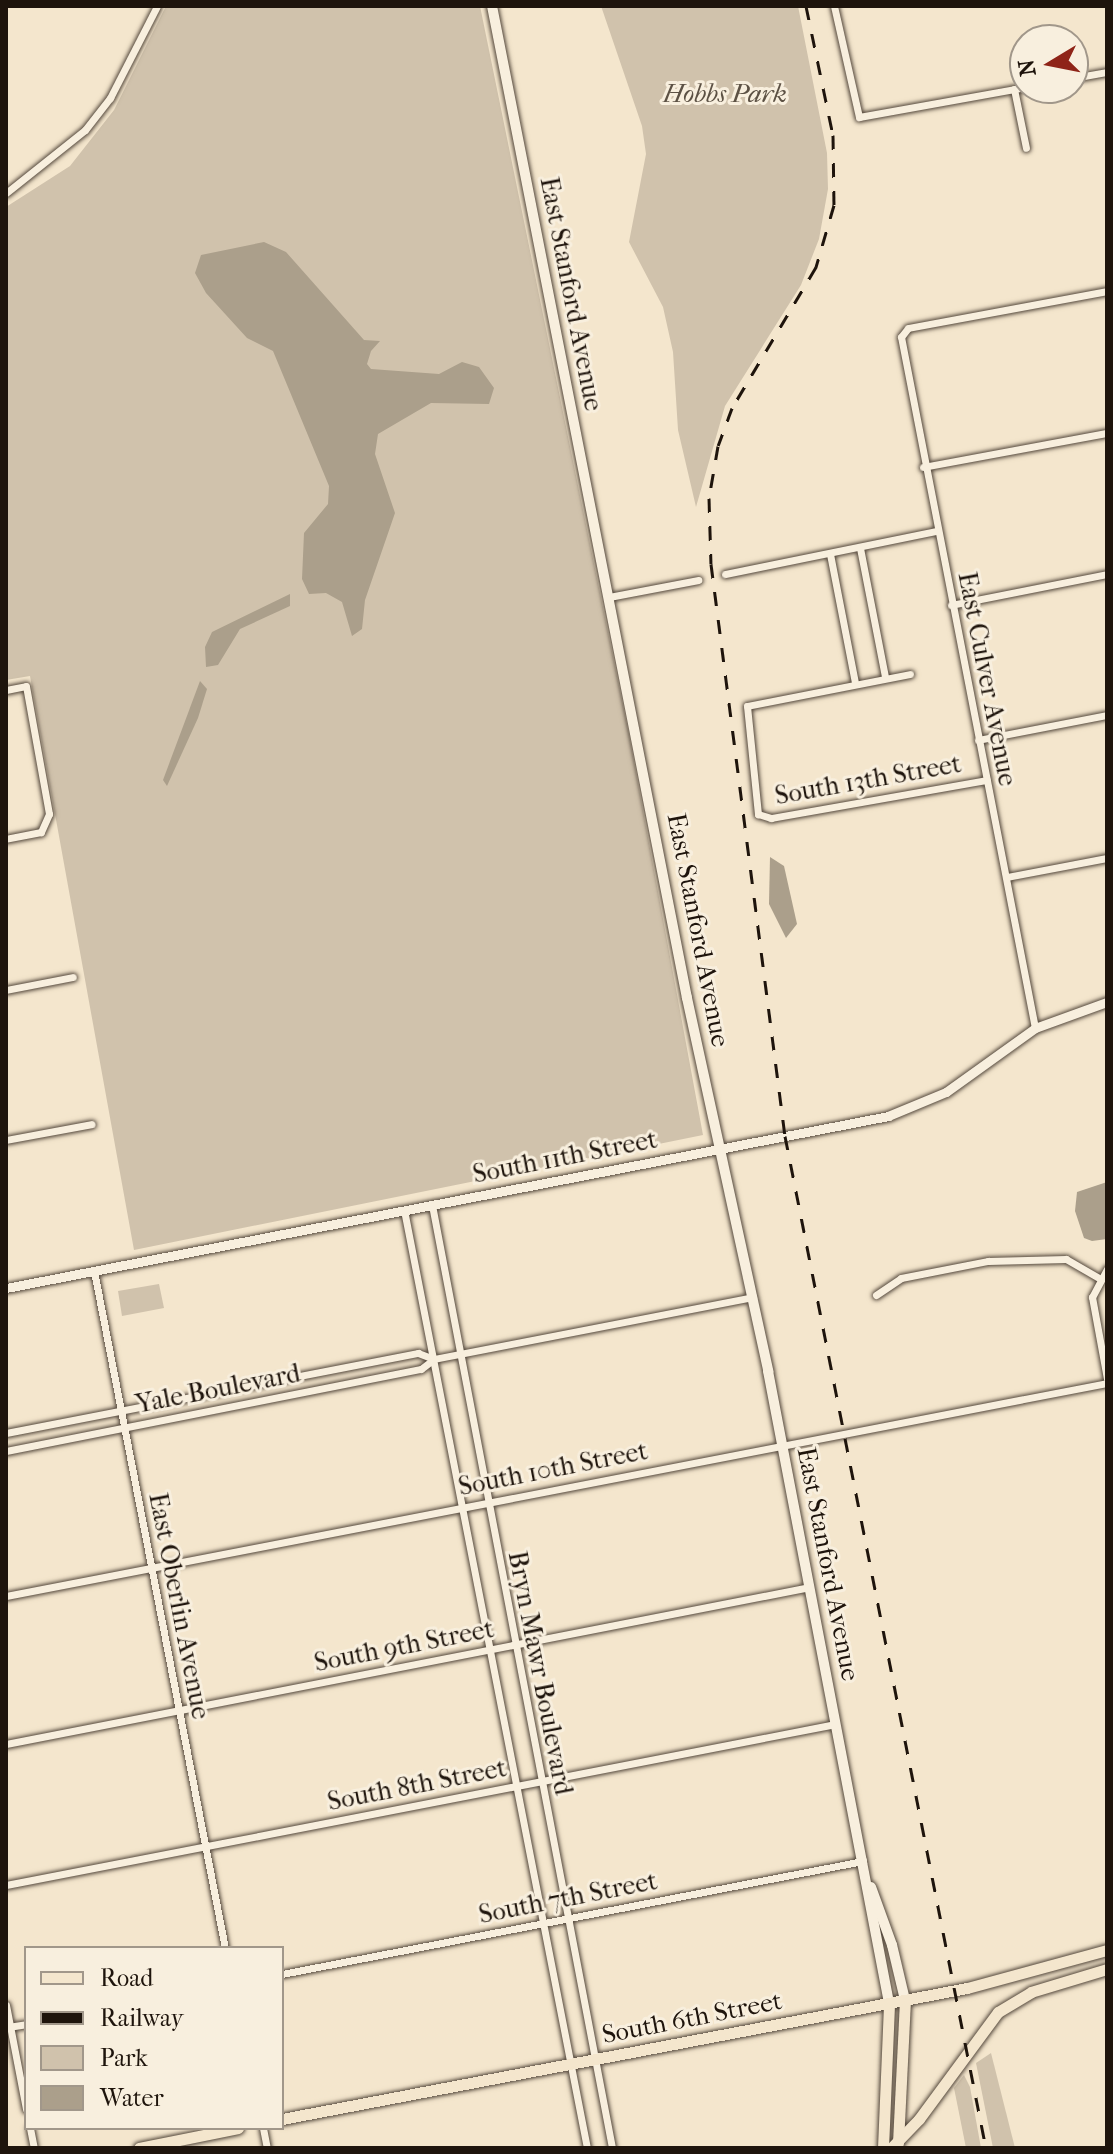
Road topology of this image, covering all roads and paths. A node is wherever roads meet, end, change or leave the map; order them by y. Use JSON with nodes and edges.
{"nodes":[{"id":1,"x":157,"y":6,"type":"edge"},
{"id":2,"x":492,"y":6,"type":"edge"},
{"id":3,"x":834,"y":6,"type":"edge"},
{"id":4,"x":1009,"y":90,"type":"edge"},
{"id":5,"x":1017,"y":104,"type":"edge"},
{"id":6,"x":1026,"y":148,"type":"dead end"},
{"id":7,"x":6,"y":193,"type":"edge"},
{"id":8,"x":1107,"y":291,"type":"edge"},
{"id":9,"x":1107,"y":433,"type":"edge"},
{"id":10,"x":923,"y":467,"type":"junction"},
{"id":11,"x":936,"y":531,"type":"junction"},
{"id":12,"x":860,"y":548,"type":"junction"},
{"id":13,"x":830,"y":554,"type":"junction"},
{"id":14,"x":725,"y":574,"type":"dead end"},
{"id":15,"x":1107,"y":574,"type":"edge"},
{"id":16,"x":698,"y":580,"type":"dead end"},
{"id":17,"x":609,"y":597,"type":"junction"},
{"id":18,"x":951,"y":605,"type":"junction"},
{"id":19,"x":910,"y":674,"type":"dead end"},
{"id":20,"x":885,"y":677,"type":"junction"},
{"id":21,"x":855,"y":683,"type":"junction"},
{"id":22,"x":6,"y":690,"type":"edge"},
{"id":23,"x":1107,"y":715,"type":"edge"},
{"id":24,"x":978,"y":740,"type":"junction"},
{"id":25,"x":987,"y":780,"type":"junction"},
{"id":26,"x":6,"y":839,"type":"edge"},
{"id":27,"x":1107,"y":858,"type":"edge"},
{"id":28,"x":1007,"y":877,"type":"junction"},
{"id":29,"x":73,"y":977,"type":"dead end"},
{"id":30,"x":6,"y":990,"type":"edge"},
{"id":31,"x":1107,"y":1002,"type":"edge"},
{"id":32,"x":1035,"y":1028,"type":"junction"},
{"id":33,"x":92,"y":1124,"type":"dead end"},
{"id":34,"x":6,"y":1140,"type":"edge"},
{"id":35,"x":722,"y":1149,"type":"junction"},
{"id":36,"x":432,"y":1205,"type":"junction"},
{"id":37,"x":404,"y":1210,"type":"junction"},
{"id":38,"x":1107,"y":1269,"type":"edge"},
{"id":39,"x":94,"y":1271,"type":"junction"},
{"id":40,"x":1099,"y":1278,"type":"junction"},
{"id":41,"x":6,"y":1288,"type":"edge"},
{"id":42,"x":876,"y":1295,"type":"dead end"},
{"id":43,"x":753,"y":1297,"type":"junction"},
{"id":44,"x":460,"y":1354,"type":"junction"},
{"id":45,"x":434,"y":1359,"type":"junction"},
{"id":46,"x":1107,"y":1381,"type":"edge"},
{"id":47,"x":121,"y":1411,"type":"junction"},
{"id":48,"x":124,"y":1428,"type":"junction"},
{"id":49,"x":6,"y":1433,"type":"edge"},
{"id":50,"x":783,"y":1446,"type":"junction"},
{"id":51,"x":6,"y":1451,"type":"edge"},
{"id":52,"x":487,"y":1502,"type":"junction"},
{"id":53,"x":462,"y":1507,"type":"junction"},
{"id":54,"x":151,"y":1568,"type":"junction"},
{"id":55,"x":810,"y":1587,"type":"junction"},
{"id":56,"x":6,"y":1596,"type":"edge"},
{"id":57,"x":515,"y":1645,"type":"junction"},
{"id":58,"x":490,"y":1649,"type":"junction"},
{"id":59,"x":179,"y":1710,"type":"junction"},
{"id":60,"x":836,"y":1724,"type":"junction"},
{"id":61,"x":6,"y":1744,"type":"edge"},
{"id":62,"x":541,"y":1782,"type":"junction"},
{"id":63,"x":516,"y":1786,"type":"junction"},
{"id":64,"x":206,"y":1847,"type":"junction"},
{"id":65,"x":863,"y":1861,"type":"junction"},
{"id":66,"x":6,"y":1885,"type":"edge"},
{"id":67,"x":567,"y":1919,"type":"junction"},
{"id":68,"x":542,"y":1923,"type":"junction"},
{"id":69,"x":225,"y":1946,"type":"edge"},
{"id":70,"x":1107,"y":1950,"type":"edge"},
{"id":71,"x":1107,"y":1969,"type":"edge"},
{"id":72,"x":284,"y":1974,"type":"edge"},
{"id":73,"x":905,"y":2000,"type":"junction"},
{"id":74,"x":889,"y":2003,"type":"junction"},
{"id":75,"x":6,"y":2005,"type":"edge"},
{"id":76,"x":8,"y":2028,"type":"edge"},
{"id":77,"x":595,"y":2059,"type":"junction"},
{"id":78,"x":570,"y":2064,"type":"junction"},
{"id":79,"x":24,"y":2100,"type":"edge"},
{"id":80,"x":284,"y":2119,"type":"edge"},
{"id":81,"x":228,"y":2130,"type":"edge"},
{"id":82,"x":896,"y":2146,"type":"edge"},
{"id":83,"x":139,"y":2148,"type":"edge"},
{"id":84,"x":587,"y":2148,"type":"edge"},
{"id":85,"x":612,"y":2148,"type":"edge"},
{"id":86,"x":883,"y":2148,"type":"edge"}],
"edges":[{"from":1,"to":7,"type":"street"},
{"from":2,"to":17,"type":"main road","name":"East Stanford Avenue"},
{"from":3,"to":4,"type":"street"},
{"from":5,"to":6,"type":"street"},
{"from":8,"to":10,"type":"street","name":"East Culver Avenue"},
{"from":9,"to":10,"type":"street"},
{"from":10,"to":11,"type":"street","name":"East Culver Avenue"},
{"from":11,"to":12,"type":"street"},
{"from":11,"to":18,"type":"street","name":"East Culver Avenue"},
{"from":12,"to":13,"type":"street"},
{"from":12,"to":20,"type":"street"},
{"from":13,"to":14,"type":"street"},
{"from":13,"to":21,"type":"street"},
{"from":15,"to":18,"type":"street"},
{"from":16,"to":17,"type":"street"},
{"from":17,"to":35,"type":"main road","name":"East Stanford Avenue"},
{"from":18,"to":24,"type":"street","name":"East Culver Avenue"},
{"from":19,"to":20,"type":"street"},
{"from":20,"to":21,"type":"street"},
{"from":21,"to":25,"type":"street","name":"South 13th Street"},
{"from":22,"to":26,"type":"street"},
{"from":23,"to":24,"type":"street","name":"South 13th Street"},
{"from":24,"to":25,"type":"street","name":"East Culver Avenue"},
{"from":25,"to":28,"type":"street","name":"East Culver Avenue"},
{"from":27,"to":28,"type":"street"},
{"from":28,"to":32,"type":"street","name":"East Culver Avenue"},
{"from":29,"to":30,"type":"street"},
{"from":31,"to":32,"type":"street","name":"South 11th Street"},
{"from":32,"to":35,"type":"street","name":"South 11th Street"},
{"from":33,"to":34,"type":"street"},
{"from":35,"to":36,"type":"street","name":"South 11th Street"},
{"from":35,"to":43,"type":"main road","name":"East Stanford Avenue"},
{"from":36,"to":37,"type":"street","name":"South 11th Street"},
{"from":36,"to":44,"type":"street","name":"Bryn Mawr Boulevard"},
{"from":37,"to":39,"type":"street","name":"South 11th Street"},
{"from":37,"to":45,"type":"street","name":"Bryn Mawr Boulevard"},
{"from":38,"to":40,"type":"street"},
{"from":39,"to":41,"type":"street","name":"South 11th Street"},
{"from":39,"to":47,"type":"street","name":"East Oberlin Avenue"},
{"from":40,"to":42,"type":"street"},
{"from":40,"to":46,"type":"street"},
{"from":43,"to":44,"type":"street","name":"Yale Boulevard"},
{"from":43,"to":50,"type":"main road","name":"East Stanford Avenue"},
{"from":44,"to":45,"type":"street","name":"Yale Boulevard"},
{"from":44,"to":52,"type":"street","name":"Bryn Mawr Boulevard"},
{"from":45,"to":47,"type":"street","name":"Yale Boulevard"},
{"from":45,"to":48,"type":"street","name":"Yale Boulevard"},
{"from":45,"to":53,"type":"street","name":"Bryn Mawr Boulevard"},
{"from":46,"to":50,"type":"street","name":"South 10th Street"},
{"from":47,"to":48,"type":"street","name":"East Oberlin Avenue"},
{"from":47,"to":49,"type":"street","name":"Yale Boulevard"},
{"from":48,"to":51,"type":"street","name":"Yale Boulevard"},
{"from":48,"to":54,"type":"street","name":"East Oberlin Avenue"},
{"from":50,"to":52,"type":"street","name":"South 10th Street"},
{"from":50,"to":55,"type":"main road","name":"East Stanford Avenue"},
{"from":52,"to":53,"type":"street","name":"South 10th Street"},
{"from":52,"to":57,"type":"street","name":"Bryn Mawr Boulevard"},
{"from":53,"to":54,"type":"street","name":"South 10th Street"},
{"from":53,"to":58,"type":"street","name":"Bryn Mawr Boulevard"},
{"from":54,"to":56,"type":"street","name":"South 10th Street"},
{"from":54,"to":59,"type":"street","name":"East Oberlin Avenue"},
{"from":55,"to":57,"type":"street","name":"South 9th Street"},
{"from":55,"to":60,"type":"main road","name":"East Stanford Avenue"},
{"from":57,"to":58,"type":"street","name":"South 9th Street"},
{"from":57,"to":62,"type":"street","name":"Bryn Mawr Boulevard"},
{"from":58,"to":59,"type":"street","name":"South 9th Street"},
{"from":58,"to":63,"type":"street","name":"Bryn Mawr Boulevard"},
{"from":59,"to":61,"type":"street","name":"South 9th Street"},
{"from":59,"to":64,"type":"street","name":"East Oberlin Avenue"},
{"from":60,"to":62,"type":"street","name":"South 8th Street"},
{"from":60,"to":65,"type":"main road","name":"East Stanford Avenue"},
{"from":62,"to":63,"type":"street","name":"South 8th Street"},
{"from":62,"to":67,"type":"street","name":"Bryn Mawr Boulevard"},
{"from":63,"to":64,"type":"street","name":"South 8th Street"},
{"from":63,"to":68,"type":"street","name":"Bryn Mawr Boulevard"},
{"from":64,"to":66,"type":"street","name":"South 8th Street"},
{"from":64,"to":69,"type":"street","name":"East Oberlin Avenue"},
{"from":65,"to":67,"type":"street","name":"South 7th Street"},
{"from":65,"to":73,"type":"main road","name":"East Stanford Avenue"},
{"from":65,"to":74,"type":"main road","name":"East Stanford Avenue"},
{"from":67,"to":68,"type":"street","name":"South 7th Street"},
{"from":67,"to":77,"type":"street","name":"Bryn Mawr Boulevard"},
{"from":68,"to":72,"type":"street","name":"South 7th Street"},
{"from":68,"to":78,"type":"street","name":"Bryn Mawr Boulevard"},
{"from":70,"to":73,"type":"main road","name":"South 6th Street"},
{"from":71,"to":82,"type":"main road"},
{"from":73,"to":74,"type":"main road","name":"South 6th Street"},
{"from":73,"to":82,"type":"main road","name":"East Stanford Avenue"},
{"from":74,"to":77,"type":"main road","name":"South 6th Street"},
{"from":74,"to":86,"type":"main road","name":"East Stanford Avenue"},
{"from":75,"to":76,"type":"street"},
{"from":76,"to":79,"type":"street"},
{"from":77,"to":78,"type":"main road","name":"South 6th Street"},
{"from":77,"to":85,"type":"street","name":"Bryn Mawr Boulevard"},
{"from":78,"to":80,"type":"main road","name":"South 6th Street"},
{"from":78,"to":84,"type":"street","name":"Bryn Mawr Boulevard"},
{"from":81,"to":83,"type":"main road"}]}
